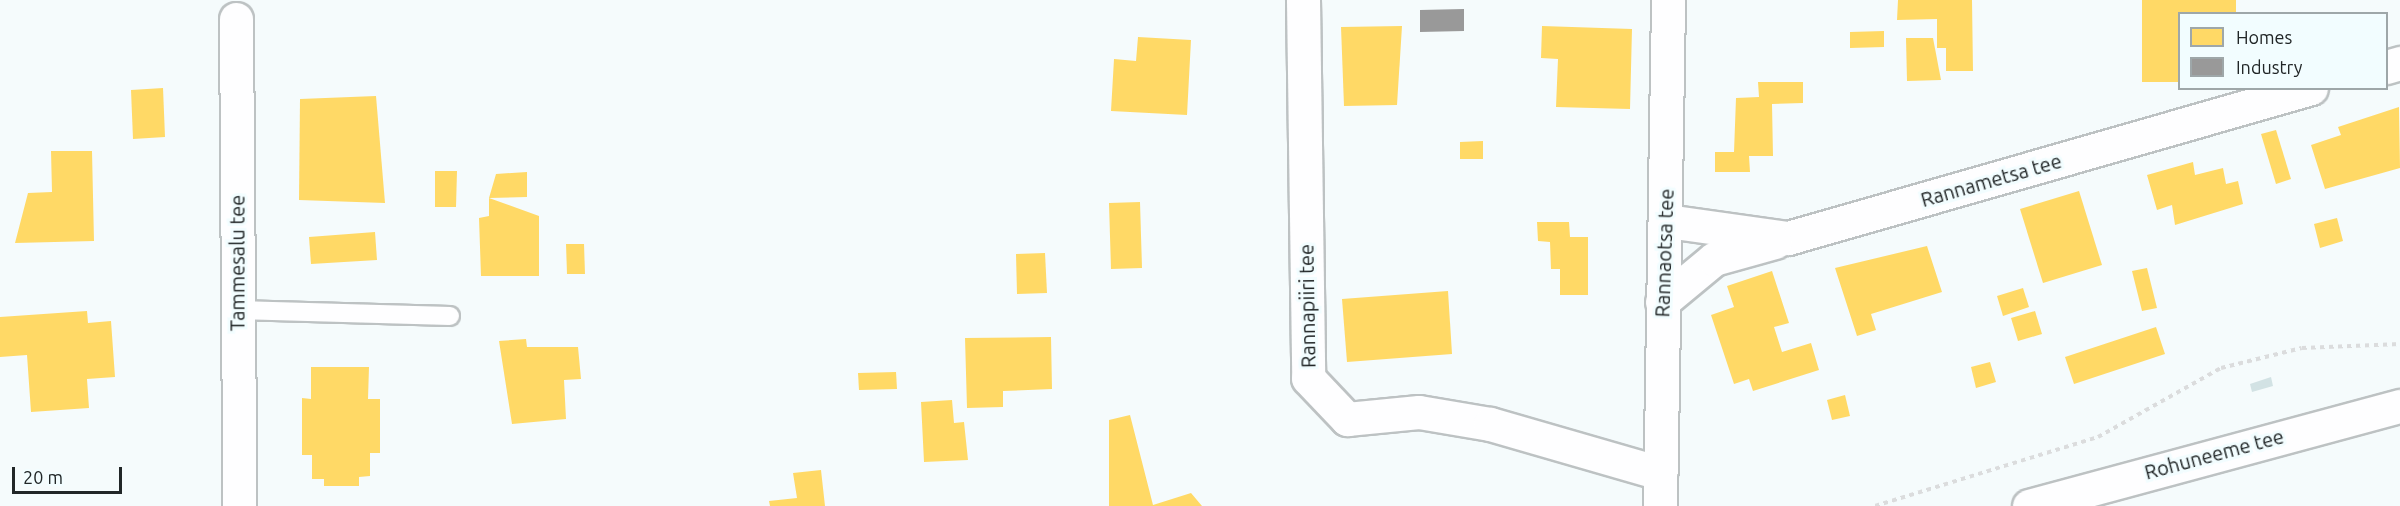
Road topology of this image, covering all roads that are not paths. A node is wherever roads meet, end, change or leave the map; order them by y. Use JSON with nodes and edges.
{"nodes":[{"id":1,"x":1304,"y":0,"type":"edge"},
{"id":2,"x":1668,"y":0,"type":"edge"},
{"id":3,"x":236,"y":19,"type":"dead end"},
{"id":4,"x":2304,"y":90,"type":"edge"},
{"id":5,"x":1667,"y":221,"type":"junction"},
{"id":6,"x":1788,"y":238,"type":"junction"},
{"id":7,"x":1662,"y":302,"type":"junction"},
{"id":8,"x":237,"y":310,"type":"junction"},
{"id":9,"x":450,"y":316,"type":"dead end"},
{"id":10,"x":2400,"y":406,"type":"edge"},
{"id":11,"x":1660,"y":473,"type":"junction"},
{"id":12,"x":239,"y":506,"type":"edge"},
{"id":13,"x":1660,"y":506,"type":"edge"},
{"id":14,"x":2030,"y":506,"type":"edge"}],
"edges":[{"from":1,"to":11,"type":"street","name":"Rannapiiri tee"},
{"from":2,"to":5,"type":"street","name":"Rannaotsa tee"},
{"from":3,"to":8,"type":"street","name":"Tammesalu tee"},
{"from":4,"to":6,"type":"street","name":"Rannametsa tee"},
{"from":5,"to":6,"type":"street","name":"Rannametsa tee"},
{"from":5,"to":7,"type":"street","name":"Rannaotsa tee"},
{"from":6,"to":7,"type":"street"},
{"from":7,"to":11,"type":"street","name":"Rannaotsa tee"},
{"from":8,"to":9,"type":"lane"},
{"from":8,"to":12,"type":"street","name":"Tammesalu tee"},
{"from":10,"to":14,"type":"street","name":"Rohuneeme tee"},
{"from":11,"to":13,"type":"street","name":"Rannaotsa tee"}]}
